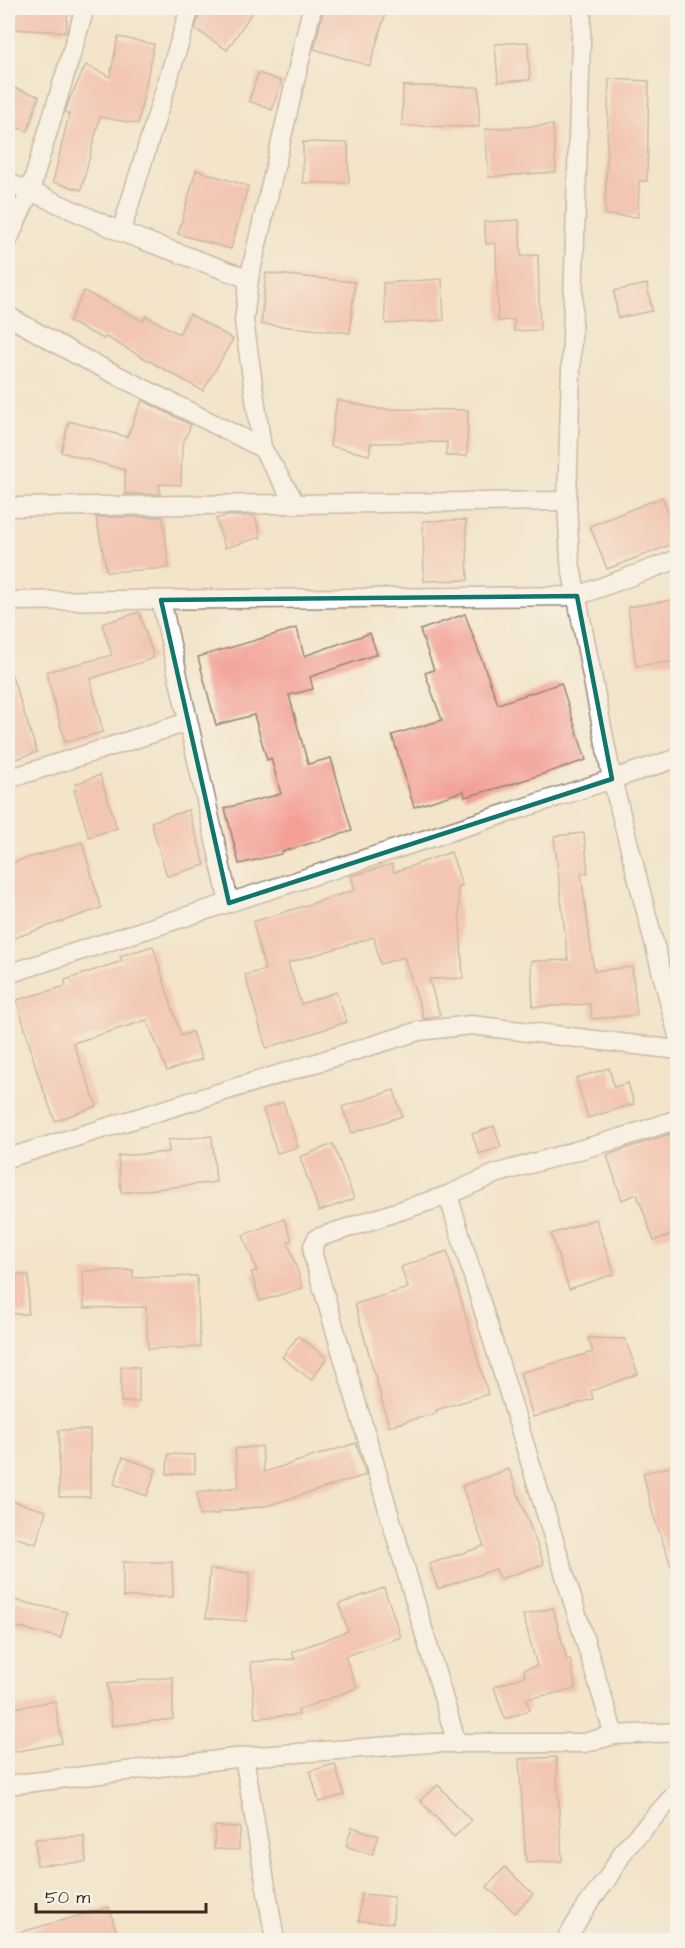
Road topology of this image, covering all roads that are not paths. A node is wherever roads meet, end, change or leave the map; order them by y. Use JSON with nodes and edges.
{"nodes":[{"id":1,"x":85,"y":8,"type":"edge"},
{"id":2,"x":190,"y":8,"type":"edge"},
{"id":3,"x":312,"y":8,"type":"edge"},
{"id":4,"x":582,"y":8,"type":"edge"},
{"id":5,"x":8,"y":183,"type":"edge"},
{"id":6,"x":30,"y":191,"type":"junction"},
{"id":7,"x":121,"y":232,"type":"junction"},
{"id":8,"x":8,"y":240,"type":"edge"},
{"id":9,"x":249,"y":279,"type":"junction"},
{"id":10,"x":8,"y":316,"type":"edge"},
{"id":11,"x":262,"y":448,"type":"junction"},
{"id":12,"x":567,"y":501,"type":"junction"},
{"id":13,"x":296,"y":504,"type":"junction"},
{"id":14,"x":8,"y":507,"type":"edge"},
{"id":15,"x":678,"y":559,"type":"edge"},
{"id":16,"x":577,"y":596,"type":"junction"},
{"id":17,"x":160,"y":600,"type":"junction"},
{"id":18,"x":8,"y":601,"type":"edge"},
{"id":19,"x":188,"y":722,"type":"junction"},
{"id":20,"x":678,"y":758,"type":"edge"},
{"id":21,"x":8,"y":779,"type":"edge"},
{"id":22,"x":612,"y":779,"type":"junction"},
{"id":23,"x":229,"y":903,"type":"junction"},
{"id":24,"x":8,"y":974,"type":"edge"},
{"id":25,"x":678,"y":1036,"type":"edge"},
{"id":26,"x":678,"y":1050,"type":"edge"},
{"id":27,"x":678,"y":1119,"type":"edge"},
{"id":28,"x":8,"y":1158,"type":"edge"},
{"id":29,"x":448,"y":1195,"type":"junction"},
{"id":30,"x":678,"y":1732,"type":"edge"},
{"id":31,"x":614,"y":1736,"type":"junction"},
{"id":32,"x":457,"y":1744,"type":"junction"},
{"id":33,"x":244,"y":1757,"type":"junction"},
{"id":34,"x":8,"y":1785,"type":"edge"},
{"id":35,"x":678,"y":1791,"type":"edge"},
{"id":36,"x":275,"y":1941,"type":"edge"},
{"id":37,"x":566,"y":1941,"type":"edge"}],
"edges":[{"from":1,"to":6,"type":"street"},
{"from":2,"to":7,"type":"street"},
{"from":3,"to":9,"type":"street"},
{"from":4,"to":12,"type":"street"},
{"from":5,"to":6,"type":"street"},
{"from":6,"to":7,"type":"street"},
{"from":6,"to":8,"type":"street"},
{"from":7,"to":9,"type":"street"},
{"from":9,"to":11,"type":"street"},
{"from":10,"to":11,"type":"street"},
{"from":11,"to":13,"type":"street"},
{"from":12,"to":13,"type":"street"},
{"from":12,"to":16,"type":"street"},
{"from":13,"to":14,"type":"street"},
{"from":15,"to":16,"type":"street"},
{"from":16,"to":17,"type":"street"},
{"from":16,"to":22,"type":"street"},
{"from":17,"to":18,"type":"street"},
{"from":17,"to":19,"type":"street"},
{"from":19,"to":21,"type":"street"},
{"from":19,"to":23,"type":"street"},
{"from":20,"to":22,"type":"street"},
{"from":22,"to":23,"type":"street"},
{"from":22,"to":25,"type":"street"},
{"from":23,"to":24,"type":"street"},
{"from":26,"to":28,"type":"street"},
{"from":27,"to":29,"type":"street"},
{"from":29,"to":31,"type":"street"},
{"from":29,"to":32,"type":"street"},
{"from":30,"to":31,"type":"street"},
{"from":31,"to":32,"type":"street"},
{"from":32,"to":33,"type":"street"},
{"from":33,"to":34,"type":"street"},
{"from":33,"to":36,"type":"street"},
{"from":35,"to":37,"type":"street"}]}
